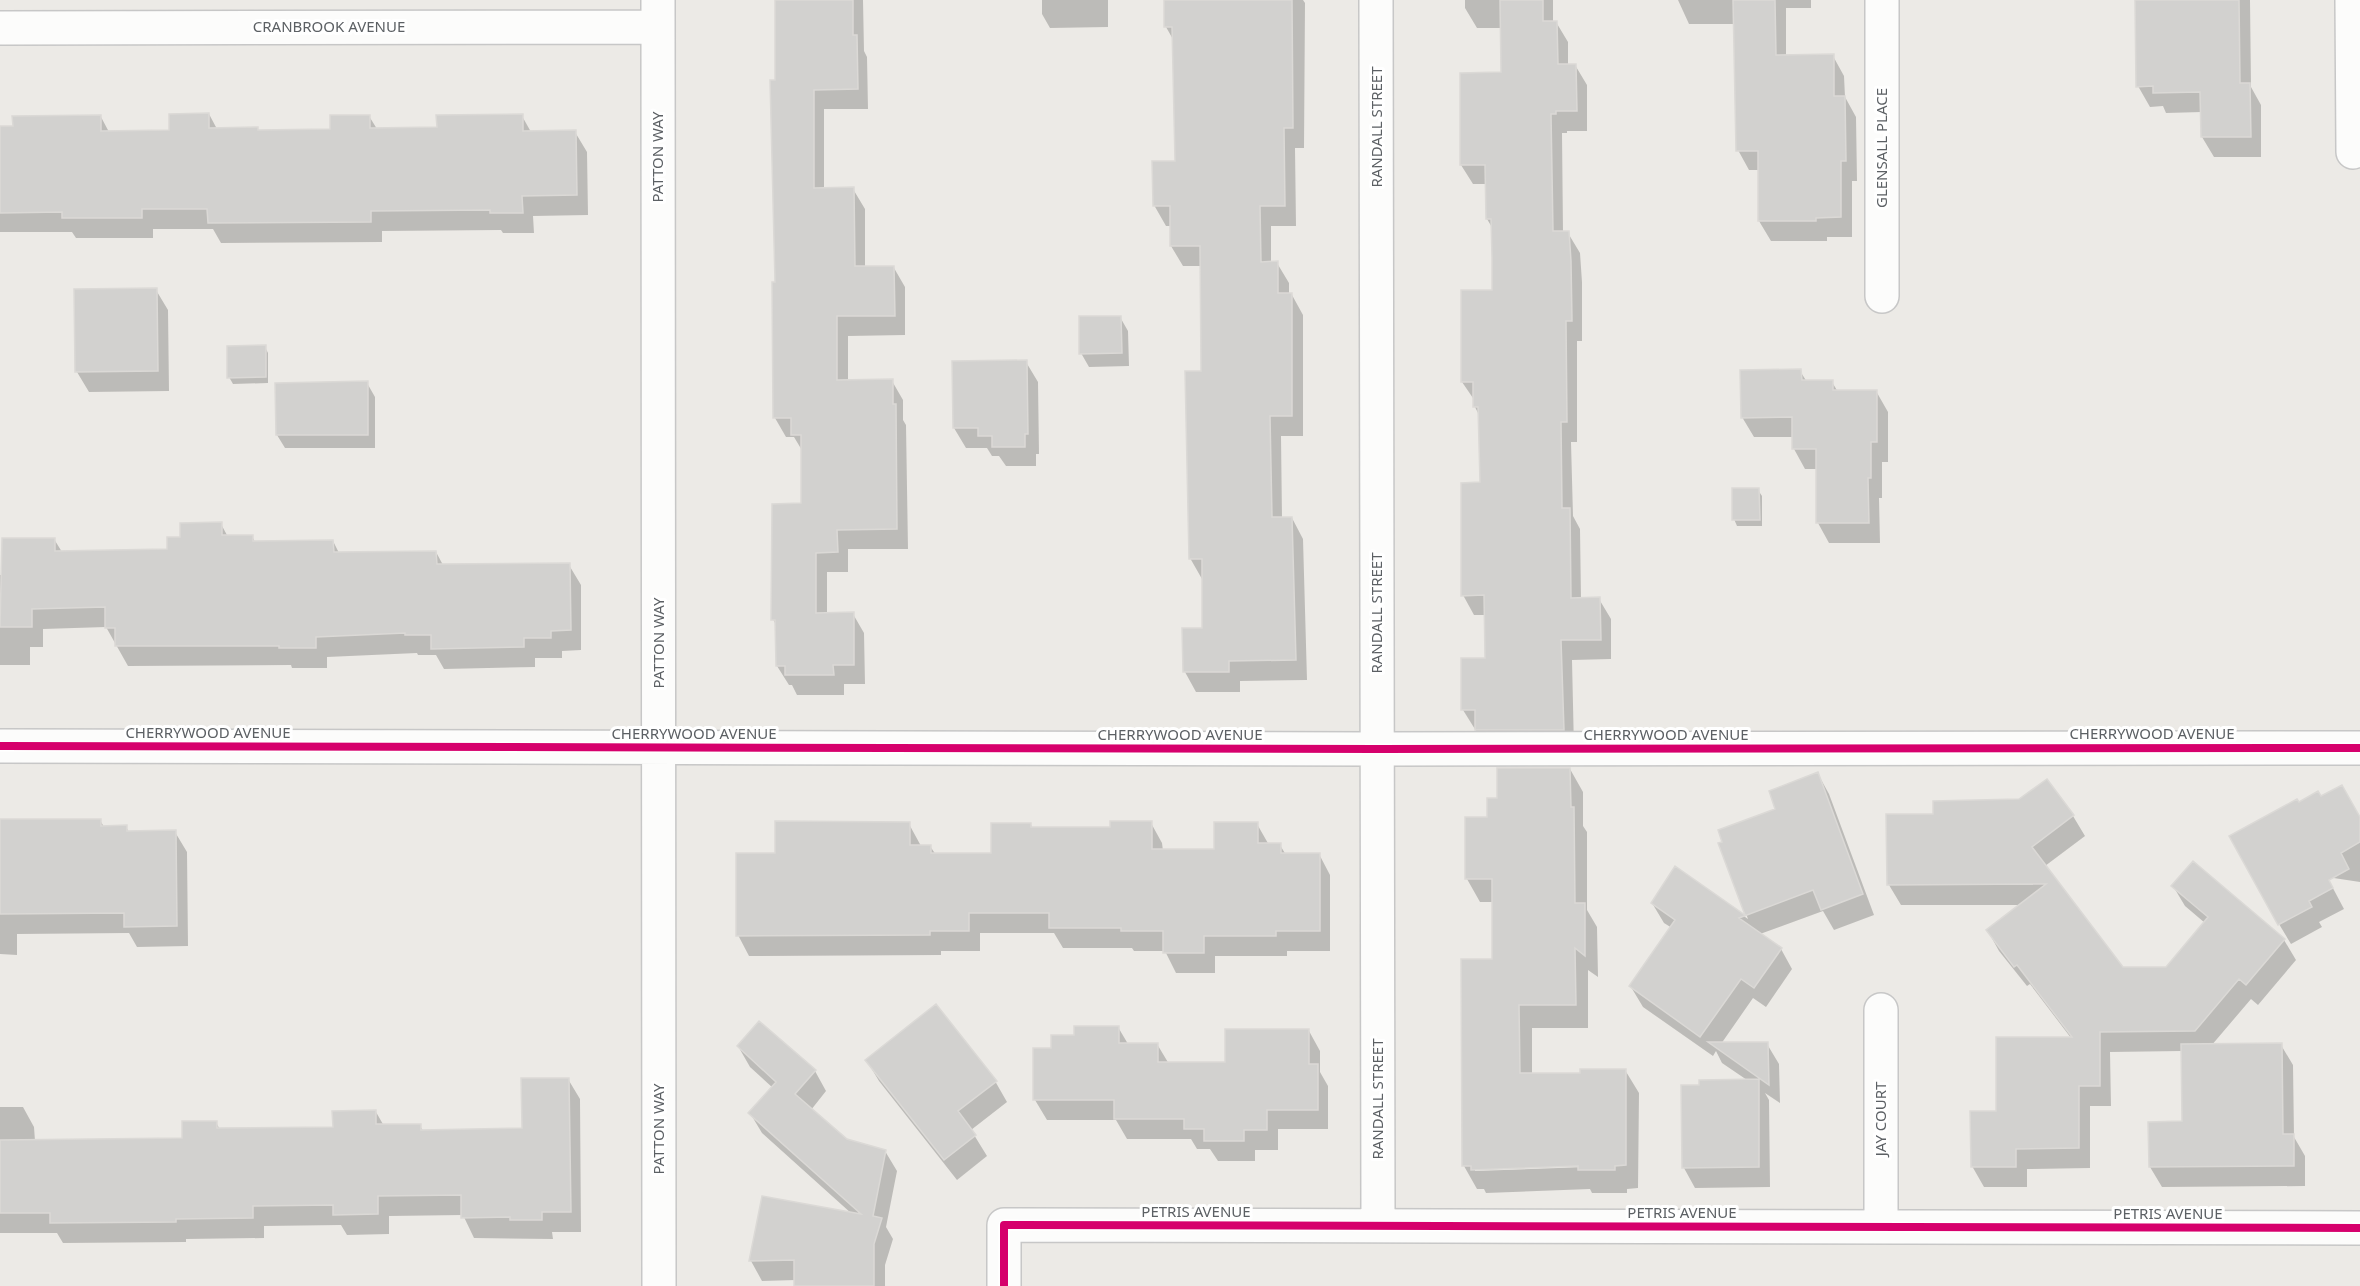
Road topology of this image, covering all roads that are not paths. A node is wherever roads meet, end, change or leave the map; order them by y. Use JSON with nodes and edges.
{"nodes":[{"id":1,"x":1376,"y":0,"type":"edge"},
{"id":2,"x":1882,"y":0,"type":"edge"},
{"id":3,"x":2352,"y":0,"type":"edge"},
{"id":4,"x":658,"y":14,"type":"edge"},
{"id":5,"x":0,"y":28,"type":"edge"},
{"id":6,"x":2353,"y":152,"type":"dead end"},
{"id":7,"x":1882,"y":296,"type":"dead end"},
{"id":8,"x":0,"y":746,"type":"edge"},
{"id":9,"x":659,"y":748,"type":"junction"},
{"id":10,"x":2360,"y":748,"type":"edge"},
{"id":11,"x":1377,"y":749,"type":"junction"},
{"id":12,"x":1881,"y":1010,"type":"dead end"},
{"id":13,"x":1378,"y":1226,"type":"junction"},
{"id":14,"x":1881,"y":1227,"type":"junction"},
{"id":15,"x":2360,"y":1228,"type":"edge"},
{"id":16,"x":659,"y":1286,"type":"edge"},
{"id":17,"x":1004,"y":1286,"type":"edge"}],
"edges":[{"from":1,"to":11,"type":"street","name":"RANDALL STREET"},
{"from":2,"to":7,"type":"street","name":"GLENSALL PLACE"},
{"from":3,"to":6,"type":"street"},
{"from":4,"to":5,"type":"street","name":"CRANBROOK AVENUE"},
{"from":4,"to":9,"type":"street","name":"PATTON WAY"},
{"from":8,"to":9,"type":"street","name":"CHERRYWOOD AVENUE"},
{"from":9,"to":11,"type":"street","name":"CHERRYWOOD AVENUE"},
{"from":9,"to":16,"type":"street","name":"PATTON WAY"},
{"from":10,"to":11,"type":"street","name":"CHERRYWOOD AVENUE"},
{"from":11,"to":13,"type":"street","name":"RANDALL STREET"},
{"from":12,"to":14,"type":"street","name":"JAY COURT"},
{"from":13,"to":14,"type":"street","name":"PETRIS AVENUE"},
{"from":13,"to":17,"type":"street","name":"PETRIS AVENUE"},
{"from":14,"to":15,"type":"street","name":"PETRIS AVENUE"}]}
